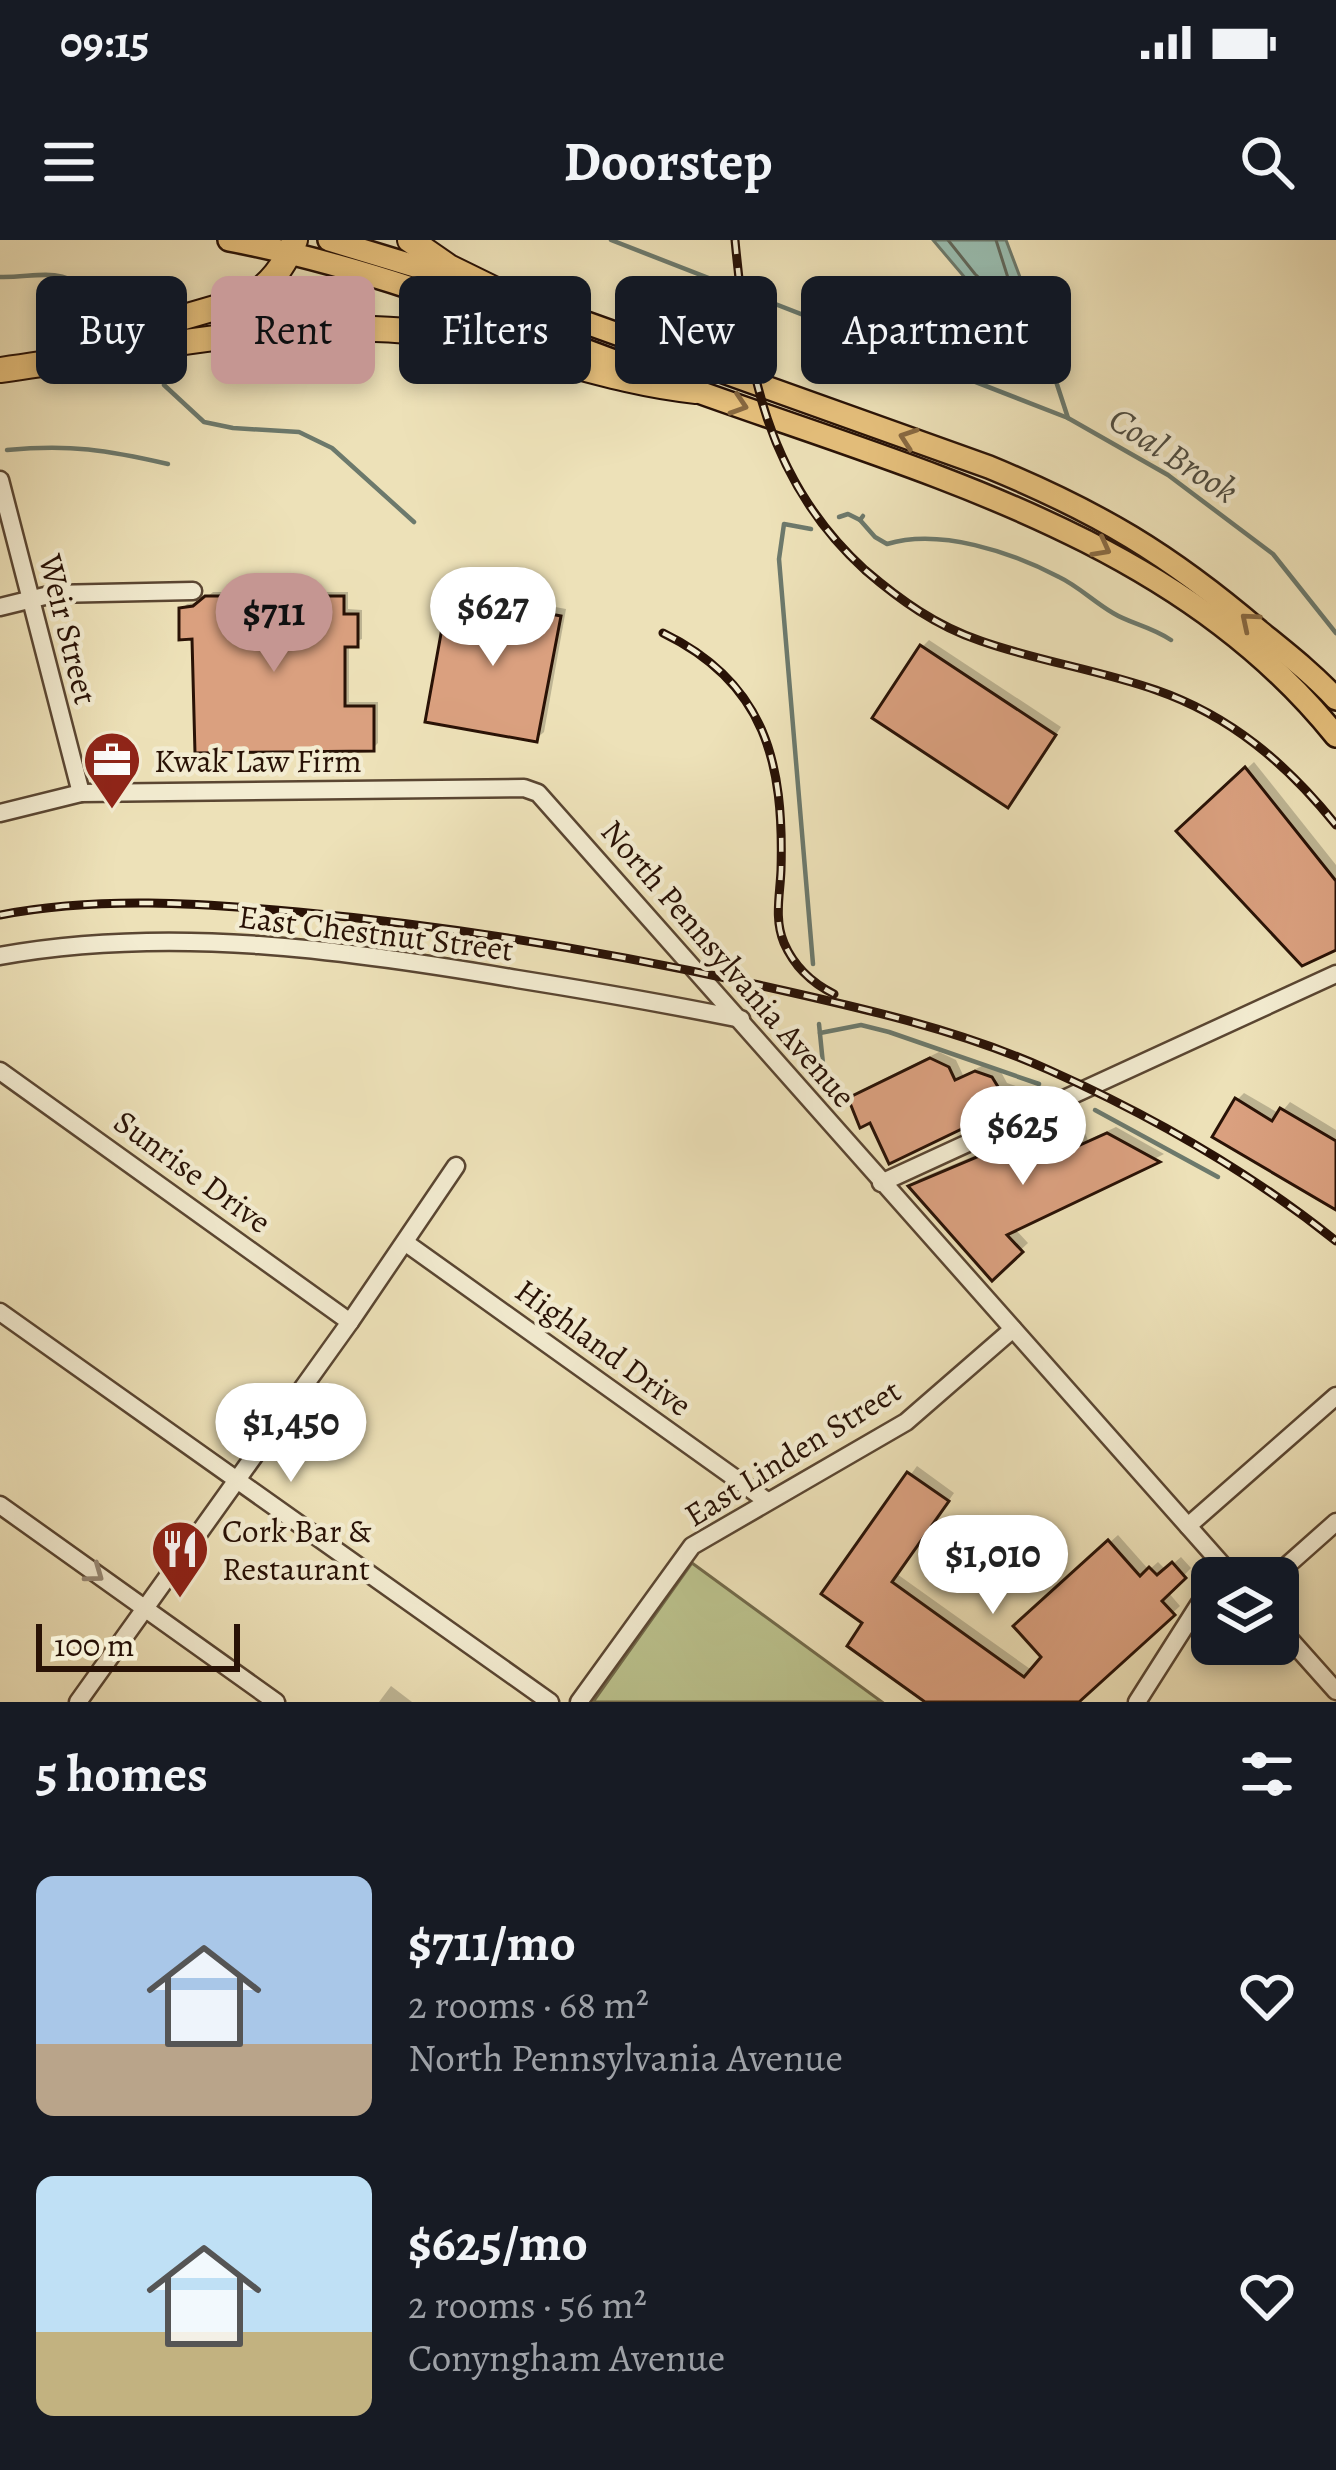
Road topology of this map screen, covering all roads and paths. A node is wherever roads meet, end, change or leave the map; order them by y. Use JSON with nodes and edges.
{"nodes":[{"id":1,"x":230,"y":240,"type":"edge"},
{"id":2,"x":329,"y":240,"type":"edge"},
{"id":3,"x":410,"y":240,"type":"edge"},
{"id":4,"x":292,"y":246,"type":"edge"},
{"id":5,"x":447,"y":276,"type":"edge"},
{"id":6,"x":467,"y":276,"type":"edge"},
{"id":7,"x":591,"y":324,"type":"edge"},
{"id":8,"x":0,"y":367,"type":"edge"},
{"id":9,"x":696,"y":391,"type":"junction"},
{"id":10,"x":0,"y":480,"type":"edge"},
{"id":11,"x":193,"y":591,"type":"dead end"},
{"id":12,"x":29,"y":599,"type":"junction"},
{"id":13,"x":0,"y":607,"type":"edge"},
{"id":14,"x":1336,"y":699,"type":"edge"},
{"id":15,"x":1336,"y":736,"type":"edge"},
{"id":16,"x":81,"y":793,"type":"junction"},
{"id":17,"x":0,"y":813,"type":"edge"},
{"id":18,"x":0,"y":956,"type":"edge"},
{"id":19,"x":1336,"y":974,"type":"edge"},
{"id":20,"x":741,"y":1019,"type":"junction"},
{"id":21,"x":0,"y":1071,"type":"edge"},
{"id":22,"x":456,"y":1166,"type":"dead end"},
{"id":23,"x":881,"y":1183,"type":"junction"},
{"id":24,"x":406,"y":1243,"type":"junction"},
{"id":25,"x":0,"y":1312,"type":"edge"},
{"id":26,"x":350,"y":1322,"type":"junction"},
{"id":27,"x":1013,"y":1329,"type":"junction"},
{"id":28,"x":1336,"y":1396,"type":"edge"},
{"id":29,"x":237,"y":1479,"type":"junction"},
{"id":30,"x":767,"y":1501,"type":"junction"},
{"id":31,"x":0,"y":1505,"type":"edge"},
{"id":32,"x":1336,"y":1522,"type":"edge"},
{"id":33,"x":1188,"y":1526,"type":"junction"},
{"id":34,"x":1208,"y":1557,"type":"edge"},
{"id":35,"x":1297,"y":1557,"type":"edge"},
{"id":36,"x":144,"y":1609,"type":"junction"},
{"id":37,"x":1191,"y":1621,"type":"edge"},
{"id":38,"x":1299,"y":1650,"type":"edge"},
{"id":39,"x":1336,"y":1691,"type":"edge"},
{"id":40,"x":78,"y":1702,"type":"edge"},
{"id":41,"x":276,"y":1702,"type":"edge"},
{"id":42,"x":550,"y":1702,"type":"edge"},
{"id":43,"x":579,"y":1702,"type":"edge"},
{"id":44,"x":1137,"y":1702,"type":"edge"}],
"edges":[{"from":1,"to":4,"type":"main road"},
{"from":2,"to":5,"type":"main road"},
{"from":3,"to":6,"type":"highway"},
{"from":4,"to":8,"type":"highway"},
{"from":4,"to":9,"type":"main road"},
{"from":14,"to":7,"type":"main road","one_way":true},
{"from":8,"to":9,"type":"highway"},
{"from":9,"to":15,"type":"main road","one_way":true},
{"from":10,"to":12,"type":"street","name":"Weir Street"},
{"from":11,"to":12,"type":"street"},
{"from":12,"to":13,"type":"street"},
{"from":12,"to":16,"type":"street","name":"Weir Street"},
{"from":16,"to":17,"type":"street","name":"North Pennsylvania Avenue"},
{"from":16,"to":20,"type":"street","name":"North Pennsylvania Avenue"},
{"from":18,"to":20,"type":"street","name":"East Chestnut Street"},
{"from":19,"to":23,"type":"street"},
{"from":20,"to":23,"type":"street","name":"North Pennsylvania Avenue"},
{"from":21,"to":26,"type":"street","name":"Sunrise Drive"},
{"from":22,"to":24,"type":"street"},
{"from":23,"to":27,"type":"street","name":"North Pennsylvania Avenue"},
{"from":24,"to":26,"type":"street"},
{"from":24,"to":30,"type":"street","name":"Highland Drive"},
{"from":25,"to":29,"type":"street"},
{"from":26,"to":29,"type":"street"},
{"from":27,"to":30,"type":"street","name":"East Linden Street"},
{"from":27,"to":33,"type":"street","name":"North Pennsylvania Avenue"},
{"from":28,"to":33,"type":"street"},
{"from":29,"to":36,"type":"street"},
{"from":29,"to":42,"type":"street"},
{"from":30,"to":43,"type":"street","name":"East Linden Street"},
{"from":31,"to":36,"type":"street","one_way":true},
{"from":32,"to":35,"type":"street"},
{"from":33,"to":34,"type":"street","name":"North Pennsylvania Avenue"},
{"from":36,"to":40,"type":"street"},
{"from":36,"to":41,"type":"street"},
{"from":37,"to":44,"type":"street"},
{"from":38,"to":39,"type":"street"}]}
